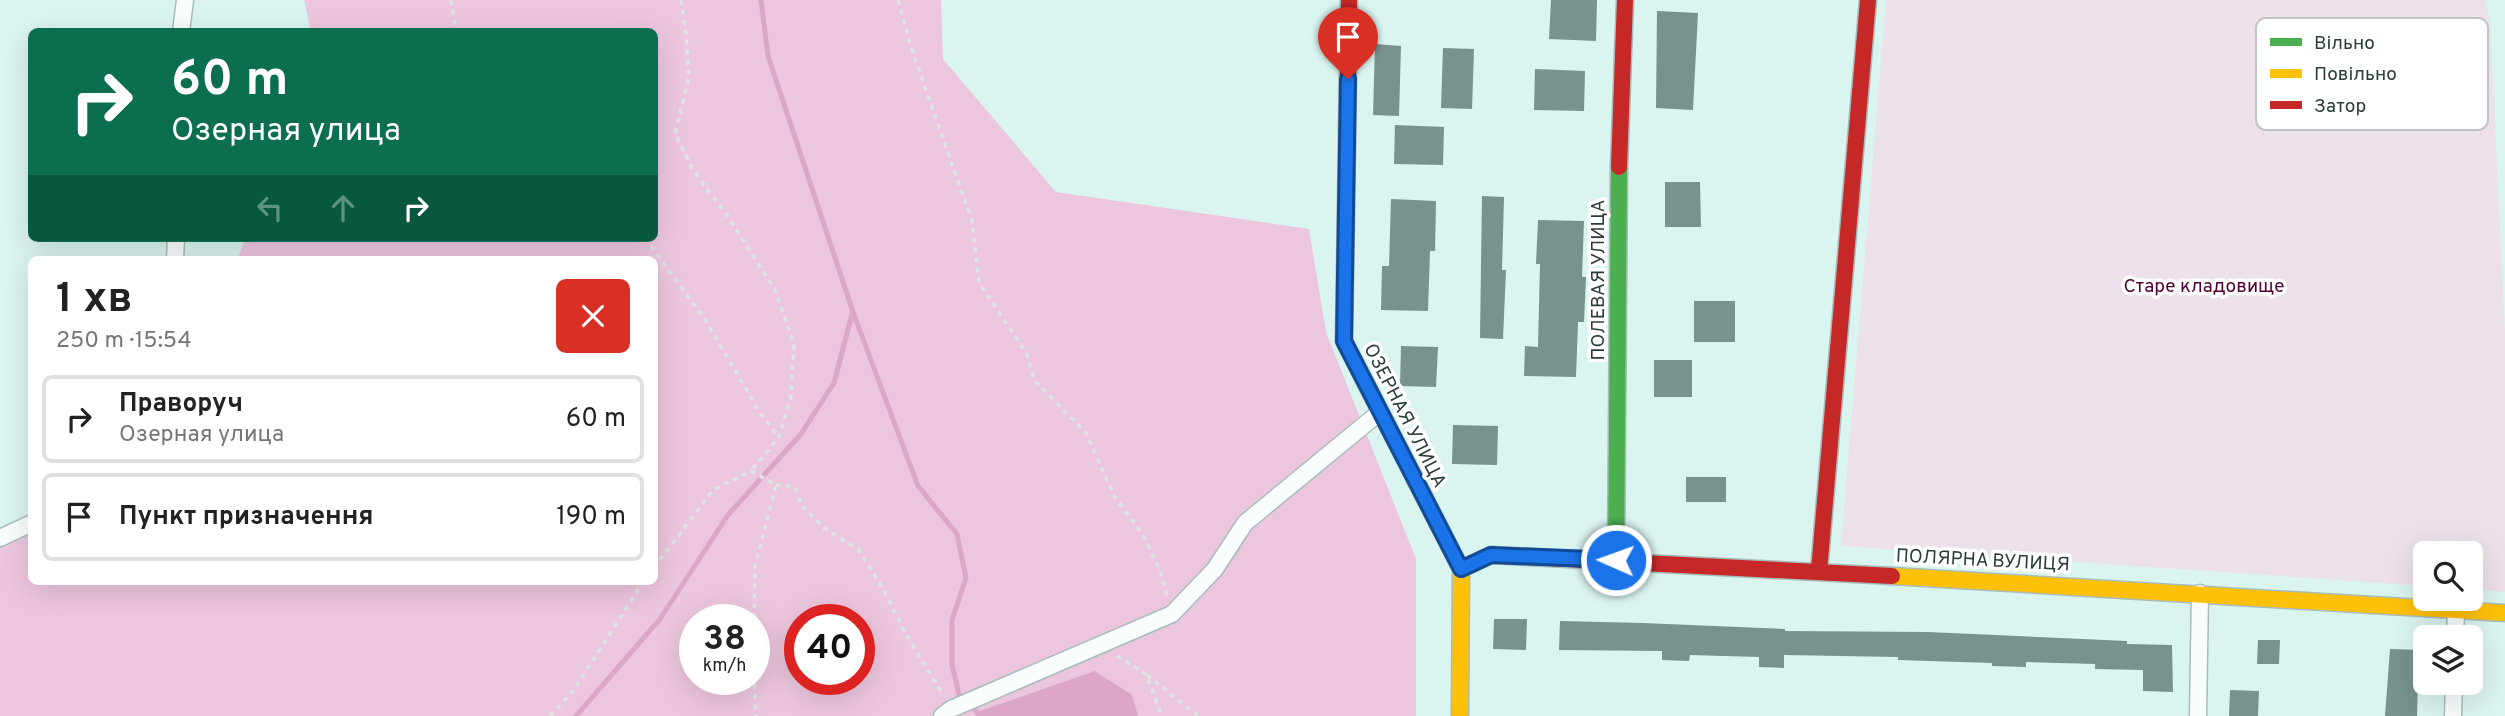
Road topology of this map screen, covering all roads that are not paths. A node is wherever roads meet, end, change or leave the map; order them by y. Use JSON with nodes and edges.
{"nodes":[{"id":1,"x":185,"y":0,"type":"edge"},
{"id":2,"x":1349,"y":0,"type":"edge"},
{"id":3,"x":1625,"y":0,"type":"edge"},
{"id":4,"x":1868,"y":0,"type":"edge"},
{"id":5,"x":182,"y":28,"type":"edge"},
{"id":6,"x":1380,"y":412,"type":"junction"},
{"id":7,"x":28,"y":525,"type":"edge"},
{"id":8,"x":0,"y":538,"type":"edge"},
{"id":9,"x":1616,"y":560,"type":"junction"},
{"id":10,"x":1461,"y":569,"type":"junction"},
{"id":11,"x":1819,"y":571,"type":"junction"},
{"id":12,"x":2200,"y":593,"type":"junction"},
{"id":13,"x":2413,"y":607,"type":"edge"},
{"id":14,"x":2472,"y":611,"type":"edge"},
{"id":15,"x":2505,"y":613,"type":"edge"},
{"id":16,"x":2454,"y":695,"type":"edge"},
{"id":17,"x":946,"y":712,"type":"edge"},
{"id":18,"x":1461,"y":716,"type":"edge"},
{"id":19,"x":2198,"y":716,"type":"edge"},
{"id":20,"x":2453,"y":716,"type":"edge"}],
"edges":[{"from":1,"to":5,"type":"street"},
{"from":2,"to":6,"type":"street","name":"ОЗЕРНАЯ УЛИЦА"},
{"from":3,"to":9,"type":"street","name":"ПОЛЕВАЯ УЛИЦА"},
{"from":4,"to":11,"type":"street"},
{"from":6,"to":10,"type":"street","name":"ОЗЕРНАЯ УЛИЦА"},
{"from":6,"to":17,"type":"street"},
{"from":7,"to":8,"type":"street"},
{"from":9,"to":10,"type":"street","name":"ПОЛЯРНА ВУЛИЦЯ"},
{"from":9,"to":11,"type":"street","name":"ПОЛЯРНА ВУЛИЦЯ"},
{"from":10,"to":18,"type":"street","name":"ОЗЕРНАЯ УЛИЦА"},
{"from":11,"to":12,"type":"street","name":"ПОЛЯРНА ВУЛИЦЯ"},
{"from":12,"to":13,"type":"street","name":"ПОЛЯРНА ВУЛИЦЯ"},
{"from":12,"to":19,"type":"street"},
{"from":14,"to":15,"type":"street","name":"ПОЛЯРНА ВУЛИЦЯ"},
{"from":16,"to":20,"type":"street"}]}
